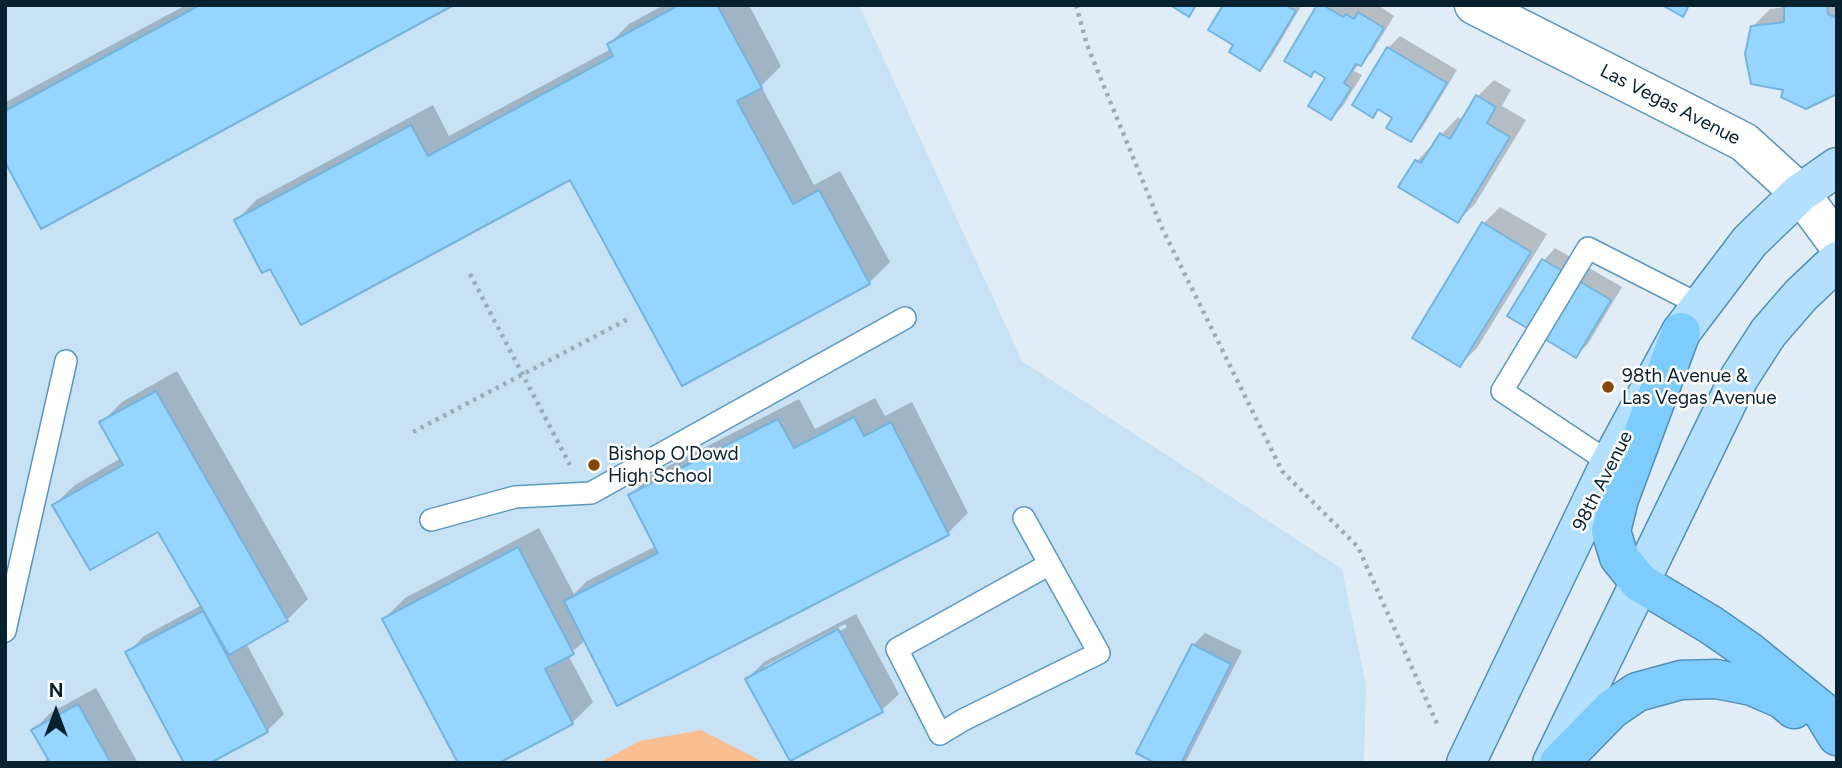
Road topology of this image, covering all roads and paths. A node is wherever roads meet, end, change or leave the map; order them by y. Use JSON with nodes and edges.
{"nodes":[{"id":1,"x":1076,"y":5,"type":"edge"},
{"id":2,"x":1474,"y":5,"type":"edge"},
{"id":3,"x":1837,"y":167,"type":"edge"},
{"id":4,"x":1800,"y":193,"type":"junction"},
{"id":5,"x":1837,"y":243,"type":"edge"},
{"id":6,"x":1837,"y":261,"type":"edge"},
{"id":7,"x":470,"y":274,"type":"dead end"},
{"id":8,"x":630,"y":318,"type":"dead end"},
{"id":9,"x":905,"y":318,"type":"dead end"},
{"id":10,"x":1691,"y":318,"type":"junction"},
{"id":11,"x":66,"y":361,"type":"dead end"},
{"id":12,"x":522,"y":375,"type":"junction"},
{"id":13,"x":413,"y":432,"type":"dead end"},
{"id":14,"x":1610,"y":463,"type":"junction"},
{"id":15,"x":570,"y":466,"type":"dead end"},
{"id":16,"x":1024,"y":518,"type":"dead end"},
{"id":17,"x":431,"y":520,"type":"dead end"},
{"id":18,"x":1048,"y":565,"type":"junction"},
{"id":19,"x":1639,"y":582,"type":"junction"},
{"id":20,"x":5,"y":631,"type":"edge"},
{"id":21,"x":1439,"y":728,"type":"dead end"},
{"id":22,"x":1837,"y":736,"type":"edge"},
{"id":23,"x":1837,"y":746,"type":"edge"},
{"id":24,"x":1466,"y":763,"type":"edge"},
{"id":25,"x":1552,"y":763,"type":"edge"},
{"id":26,"x":1559,"y":763,"type":"edge"}],
"edges":[{"from":1,"to":21,"type":"path"},
{"from":2,"to":4,"type":"street","name":"Las Vegas Avenue"},
{"from":3,"to":4,"type":"main road","name":"98th Avenue"},
{"from":4,"to":5,"type":"street","name":"Las Vegas Avenue"},
{"from":4,"to":10,"type":"main road","name":"98th Avenue"},
{"from":6,"to":19,"type":"main road"},
{"from":7,"to":12,"type":"path"},
{"from":8,"to":12,"type":"path"},
{"from":9,"to":17,"type":"lane"},
{"from":10,"to":14,"type":"main road","name":"98th Avenue"},
{"from":10,"to":14,"type":"lane"},
{"from":10,"to":19,"type":"highway"},
{"from":11,"to":20,"type":"lane"},
{"from":12,"to":13,"type":"path"},
{"from":12,"to":15,"type":"path"},
{"from":14,"to":24,"type":"main road","name":"98th Avenue"},
{"from":16,"to":18,"type":"lane"},
{"from":18,"to":18,"type":"lane"},
{"from":19,"to":22,"type":"highway"},
{"from":19,"to":25,"type":"main road"},
{"from":23,"to":26,"type":"highway"}]}
